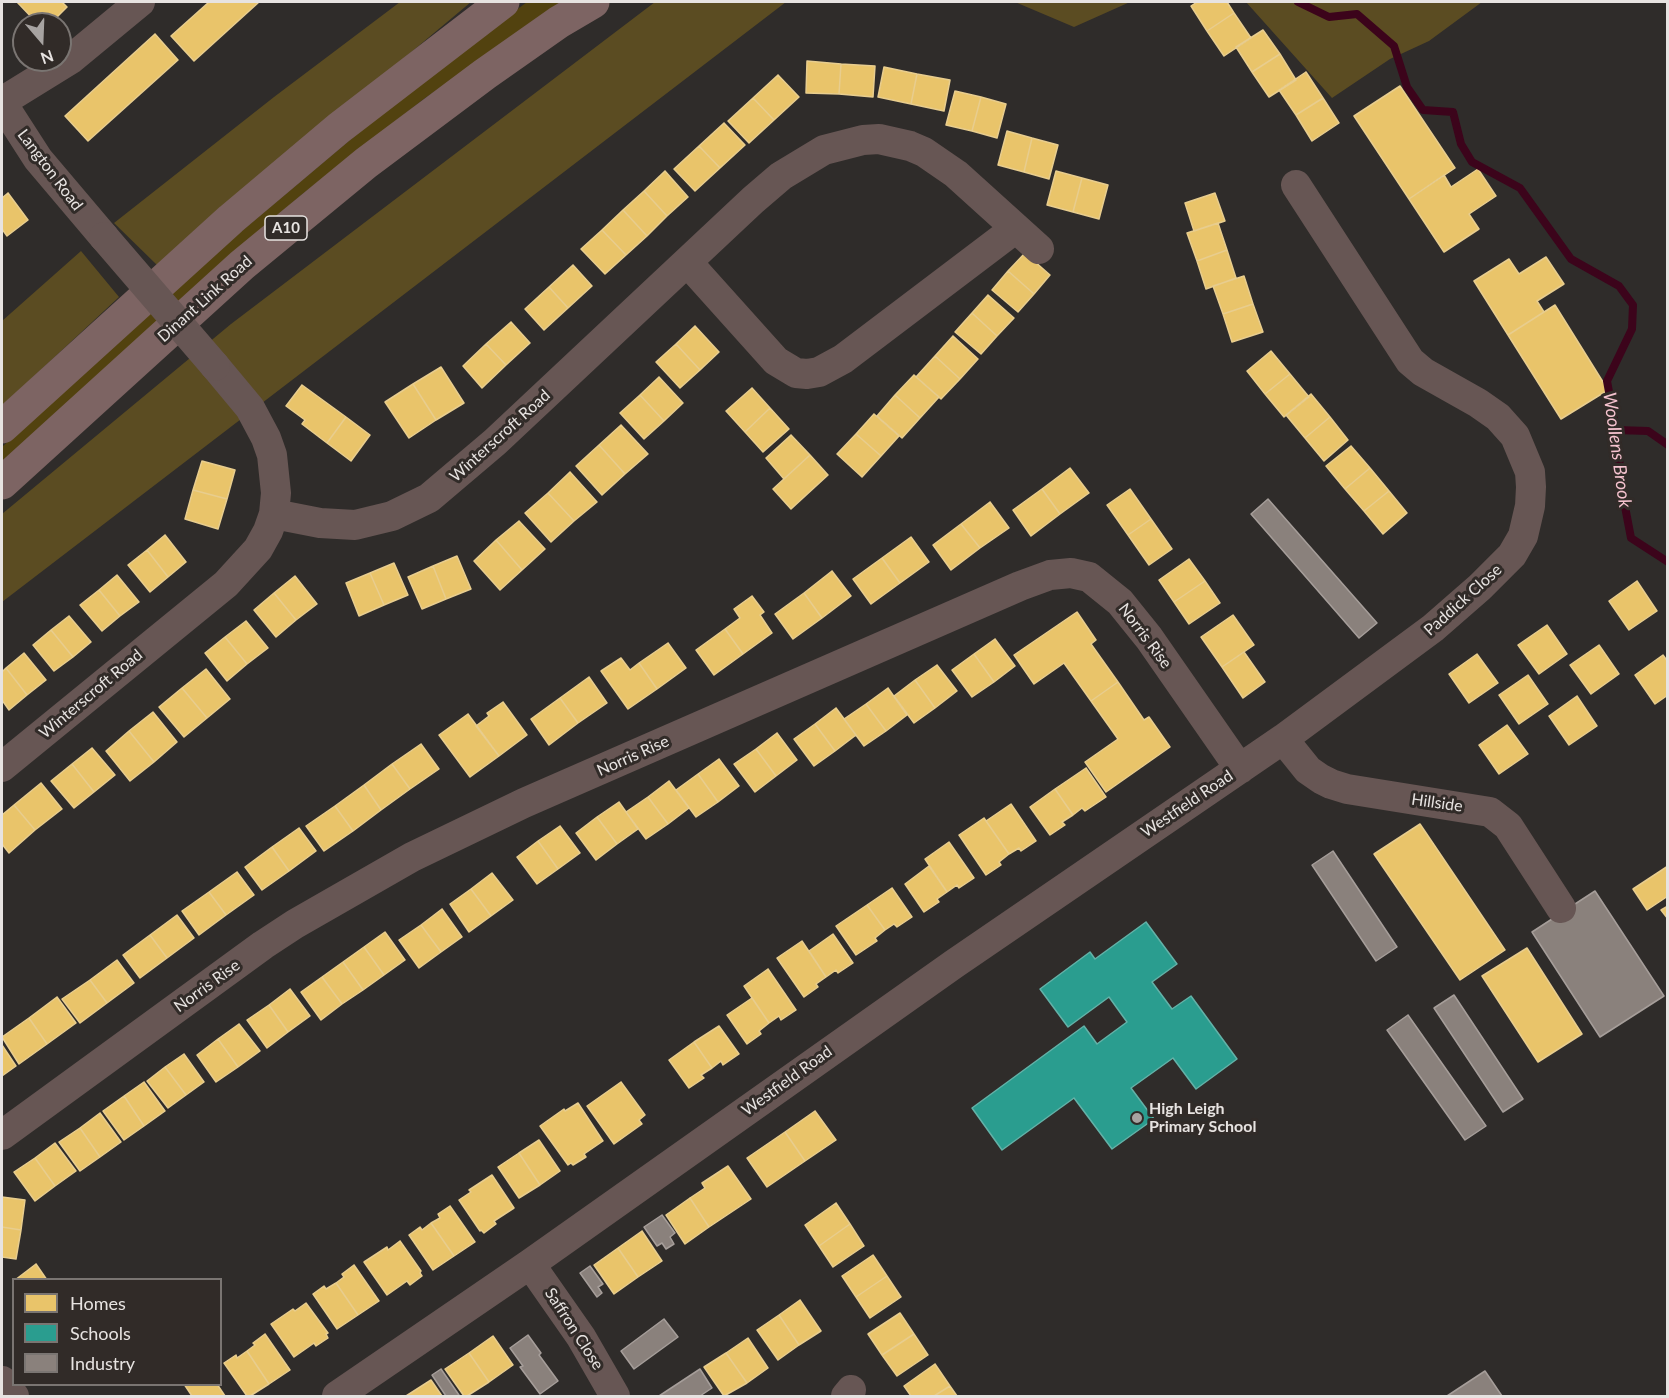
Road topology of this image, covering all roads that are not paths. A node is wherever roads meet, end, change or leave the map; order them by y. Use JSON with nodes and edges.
{"nodes":[{"id":1,"x":140,"y":2,"type":"edge"},
{"id":2,"x":503,"y":2,"type":"edge"},
{"id":3,"x":593,"y":2,"type":"edge"},
{"id":4,"x":2,"y":100,"type":"edge"},
{"id":5,"x":1296,"y":185,"type":"dead end"},
{"id":6,"x":1016,"y":228,"type":"junction"},
{"id":7,"x":1039,"y":249,"type":"dead end"},
{"id":8,"x":688,"y":263,"type":"junction"},
{"id":9,"x":215,"y":366,"type":"joint"},
{"id":10,"x":2,"y":427,"type":"edge"},
{"id":11,"x":2,"y":483,"type":"edge"},
{"id":12,"x":274,"y":514,"type":"junction"},
{"id":13,"x":1283,"y":739,"type":"junction"},
{"id":14,"x":2,"y":767,"type":"edge"},
{"id":15,"x":1240,"y":769,"type":"junction"},
{"id":16,"x":1561,"y":908,"type":"dead end"},
{"id":17,"x":2,"y":1135,"type":"edge"},
{"id":18,"x":530,"y":1264,"type":"junction"},
{"id":19,"x":2,"y":1381,"type":"edge"},
{"id":20,"x":14,"y":1396,"type":"edge"},
{"id":21,"x":337,"y":1396,"type":"edge"},
{"id":22,"x":615,"y":1396,"type":"edge"}],
"edges":[{"from":1,"to":4,"type":"street"},
{"from":2,"to":10,"type":"main road","number":"A10"},
{"from":3,"to":11,"type":"main road","name":"Dinant Link Road","number":"A10"},
{"from":4,"to":9,"type":"street","name":"Langton Road","bridge":true},
{"from":5,"to":13,"type":"street","name":"Paddick Close"},
{"from":6,"to":7,"type":"street","name":"Winterscroft Road"},
{"from":6,"to":8,"type":"street","name":"Winterscroft Road"},
{"from":6,"to":8,"type":"street"},
{"from":8,"to":12,"type":"street","name":"Winterscroft Road"},
{"from":9,"to":12,"type":"street","name":"Winterscroft Road"},
{"from":12,"to":14,"type":"street","name":"Winterscroft Road"},
{"from":13,"to":15,"type":"street","name":"Paddick Close"},
{"from":13,"to":16,"type":"street","name":"Hillside"},
{"from":15,"to":17,"type":"street","name":"Norris Rise"},
{"from":15,"to":18,"type":"street","name":"Westfield Road"},
{"from":18,"to":21,"type":"street","name":"Westfield Road"},
{"from":18,"to":22,"type":"street","name":"Saffron Close"},
{"from":19,"to":20,"type":"street"}]}
